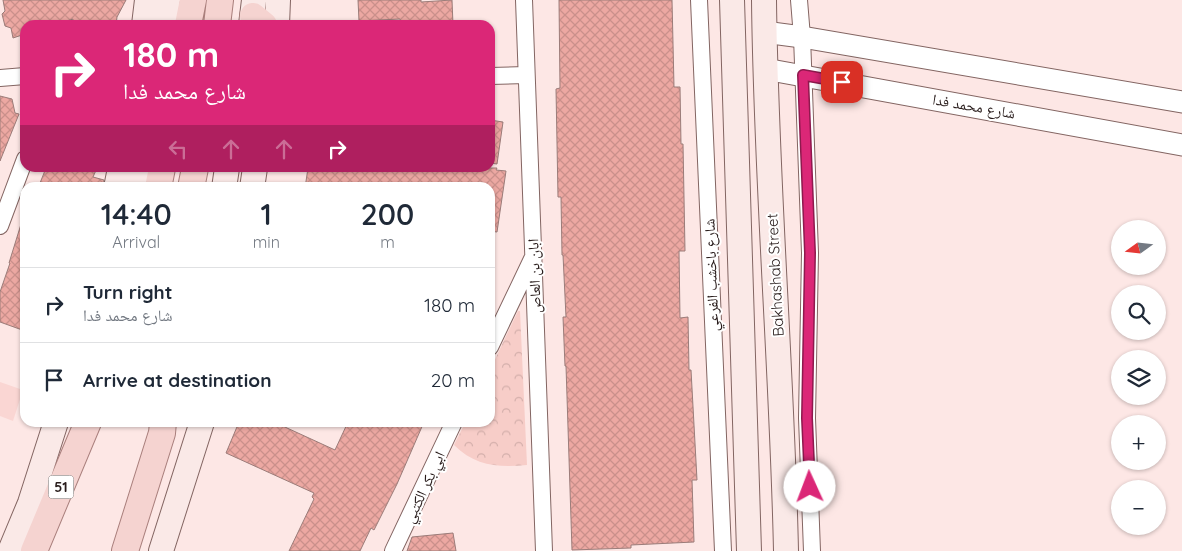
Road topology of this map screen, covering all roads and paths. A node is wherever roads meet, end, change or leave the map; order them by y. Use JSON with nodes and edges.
{"nodes":[{"id":1,"x":147,"y":0,"type":"edge"},
{"id":2,"x":168,"y":0,"type":"edge"},
{"id":3,"x":192,"y":0,"type":"edge"},
{"id":4,"x":220,"y":0,"type":"edge"},
{"id":5,"x":278,"y":0,"type":"edge"},
{"id":6,"x":524,"y":0,"type":"edge"},
{"id":7,"x":700,"y":0,"type":"edge"},
{"id":8,"x":732,"y":0,"type":"edge"},
{"id":9,"x":764,"y":0,"type":"edge"},
{"id":10,"x":799,"y":0,"type":"edge"},
{"id":11,"x":145,"y":20,"type":"edge"},
{"id":12,"x":165,"y":20,"type":"edge"},
{"id":13,"x":189,"y":20,"type":"edge"},
{"id":14,"x":218,"y":20,"type":"edge"},
{"id":15,"x":277,"y":20,"type":"edge"},
{"id":16,"x":764,"y":32,"type":"junction"},
{"id":17,"x":802,"y":37,"type":"junction"},
{"id":18,"x":765,"y":69,"type":"junction"},
{"id":19,"x":526,"y":75,"type":"junction"},
{"id":20,"x":803,"y":75,"type":"junction"},
{"id":21,"x":20,"y":76,"type":"edge"},
{"id":22,"x":495,"y":76,"type":"edge"},
{"id":23,"x":0,"y":78,"type":"edge"},
{"id":24,"x":1182,"y":102,"type":"edge"},
{"id":25,"x":1182,"y":145,"type":"edge"},
{"id":26,"x":20,"y":172,"type":"edge"},
{"id":27,"x":0,"y":226,"type":"edge"},
{"id":28,"x":533,"y":256,"type":"junction"},
{"id":29,"x":495,"y":332,"type":"edge"},
{"id":30,"x":742,"y":360,"type":"junction"},
{"id":31,"x":715,"y":361,"type":"junction"},
{"id":32,"x":54,"y":427,"type":"edge"},
{"id":33,"x":82,"y":427,"type":"edge"},
{"id":34,"x":86,"y":427,"type":"edge"},
{"id":35,"x":164,"y":427,"type":"edge"},
{"id":36,"x":200,"y":427,"type":"edge"},
{"id":37,"x":452,"y":427,"type":"edge"},
{"id":38,"x":74,"y":457,"type":"junction"},
{"id":39,"x":10,"y":551,"type":"edge"},
{"id":40,"x":34,"y":551,"type":"edge"},
{"id":41,"x":125,"y":551,"type":"edge"},
{"id":42,"x":160,"y":551,"type":"edge"},
{"id":43,"x":393,"y":551,"type":"edge"},
{"id":44,"x":544,"y":551,"type":"edge"},
{"id":45,"x":723,"y":551,"type":"edge"},
{"id":46,"x":749,"y":551,"type":"edge"},
{"id":47,"x":786,"y":551,"type":"edge"},
{"id":48,"x":812,"y":551,"type":"edge"}],
"edges":[{"from":1,"to":11,"type":"main road"},
{"from":2,"to":12,"type":"main road"},
{"from":3,"to":13,"type":"main road"},
{"from":4,"to":14,"type":"main road"},
{"from":5,"to":15,"type":"main road"},
{"from":6,"to":19,"type":"street","name":"ابان بن العاص"},
{"from":7,"to":31,"type":"street","name":"شارع باخشب الفرعي"},
{"from":8,"to":30,"type":"main road"},
{"from":9,"to":16,"type":"main road","name":"Bakhashab Street"},
{"from":10,"to":17,"type":"street"},
{"from":16,"to":17,"type":"street"},
{"from":16,"to":18,"type":"main road","name":"Bakhashab Street"},
{"from":17,"to":20,"type":"street"},
{"from":17,"to":24,"type":"street"},
{"from":18,"to":20,"type":"street","name":"شارع محمد فدا"},
{"from":18,"to":47,"type":"main road","name":"Bakhashab Street"},
{"from":19,"to":22,"type":"street"},
{"from":19,"to":28,"type":"street","name":"ابان بن العاص"},
{"from":20,"to":25,"type":"street","name":"شارع محمد فدا"},
{"from":20,"to":48,"type":"street"},
{"from":21,"to":23,"type":"street"},
{"from":26,"to":27,"type":"street"},
{"from":28,"to":29,"type":"street"},
{"from":28,"to":44,"type":"street","name":"ابان بن العاص"},
{"from":30,"to":31,"type":"street"},
{"from":30,"to":46,"type":"main road"},
{"from":31,"to":45,"type":"street","name":"شارع باخشب الفرعي"},
{"from":32,"to":39,"type":"main road"},
{"from":33,"to":38,"type":"main road"},
{"from":34,"to":38,"type":"main road","number":"51"},
{"from":35,"to":41,"type":"main road"},
{"from":36,"to":42,"type":"main road"},
{"from":37,"to":43,"type":"street","name":"ابي بكر الكتبي"},
{"from":38,"to":40,"type":"main road","number":"51"}]}
